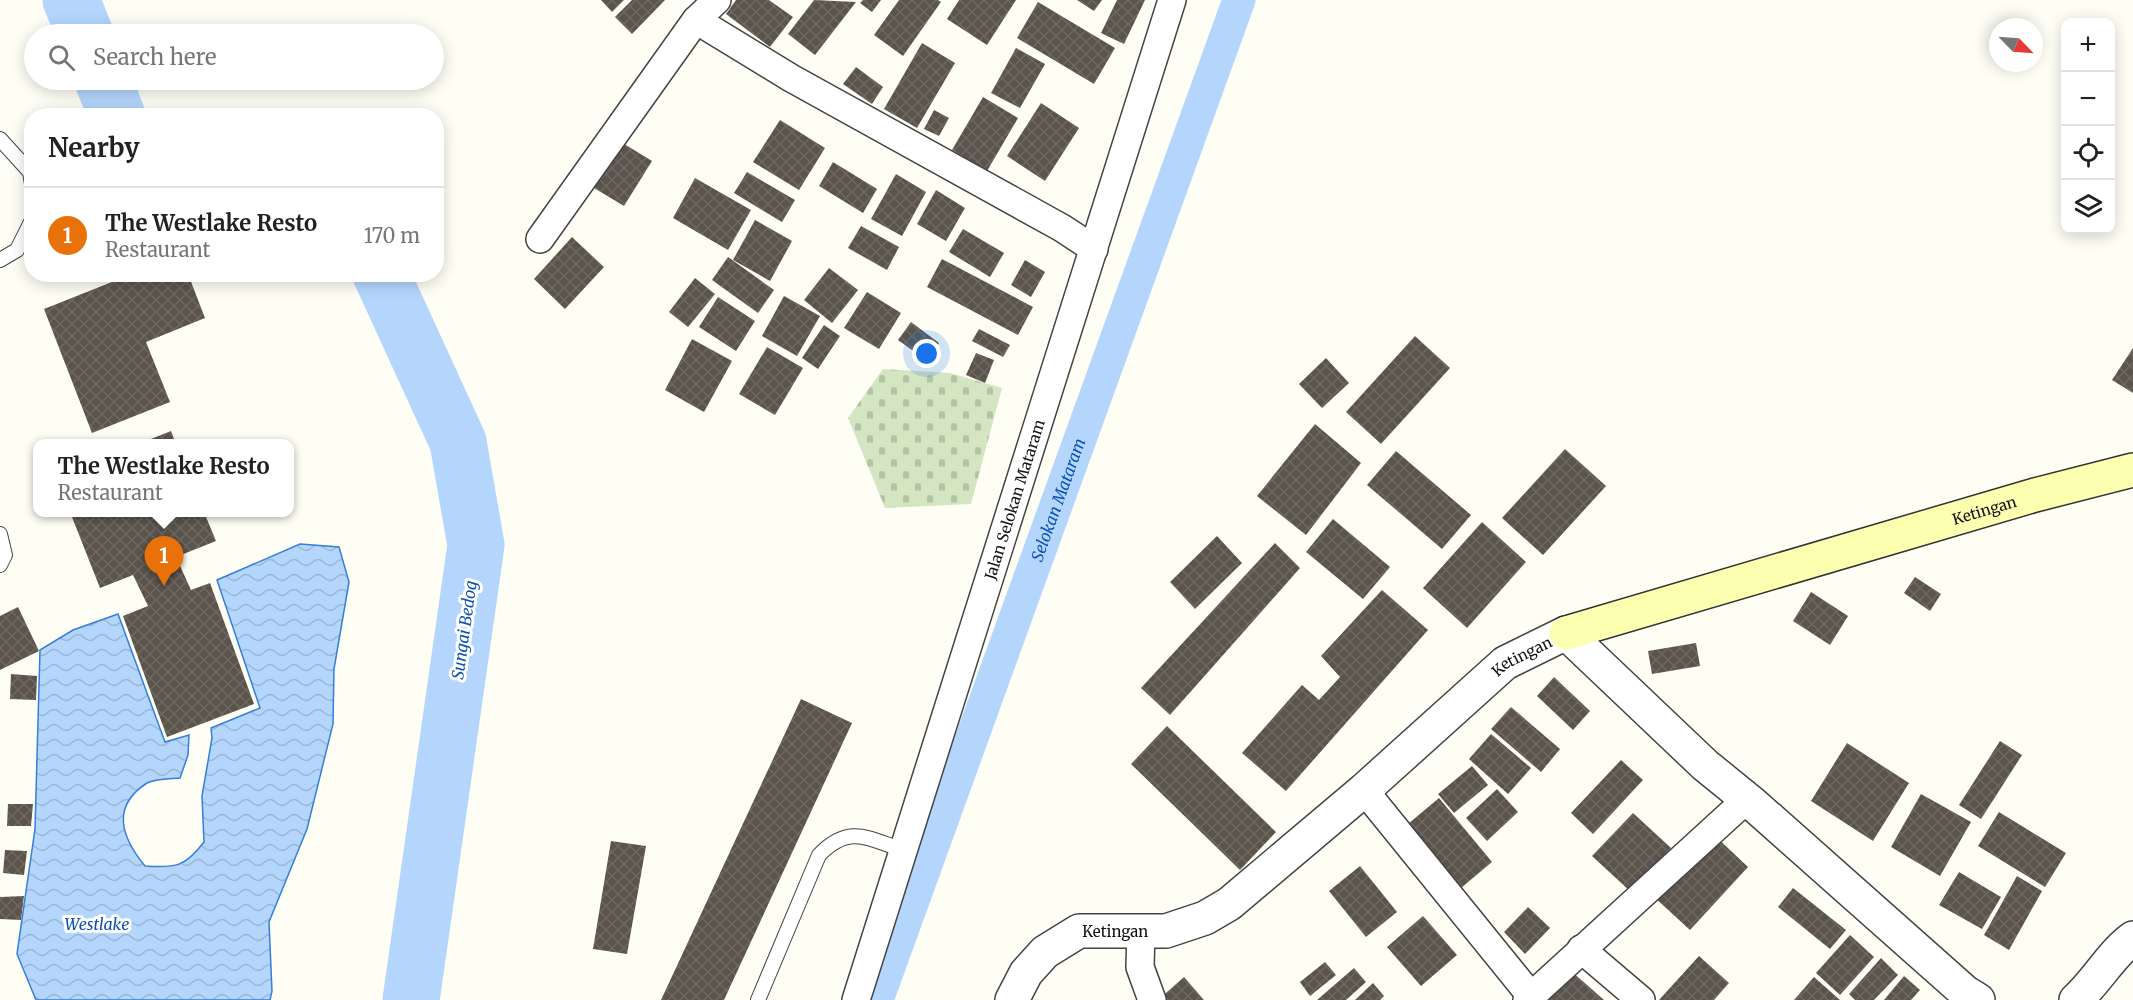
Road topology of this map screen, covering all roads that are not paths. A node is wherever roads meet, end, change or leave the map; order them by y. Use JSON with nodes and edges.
{"nodes":[{"id":1,"x":717,"y":0,"type":"edge"},
{"id":2,"x":1172,"y":0,"type":"edge"},
{"id":3,"x":696,"y":20,"type":"junction"},
{"id":4,"x":0,"y":139,"type":"edge"},
{"id":5,"x":24,"y":165,"type":"edge"},
{"id":6,"x":24,"y":236,"type":"edge"},
{"id":7,"x":540,"y":238,"type":"dead end"},
{"id":8,"x":1094,"y":249,"type":"junction"},
{"id":9,"x":0,"y":260,"type":"edge"},
{"id":10,"x":2133,"y":470,"type":"edge"},
{"id":11,"x":0,"y":534,"type":"edge"},
{"id":12,"x":0,"y":565,"type":"edge"},
{"id":13,"x":1566,"y":633,"type":"junction"},
{"id":14,"x":1364,"y":790,"type":"junction"},
{"id":15,"x":1747,"y":799,"type":"junction"},
{"id":16,"x":903,"y":850,"type":"junction"},
{"id":17,"x":1141,"y":931,"type":"junction"},
{"id":18,"x":2133,"y":938,"type":"edge"},
{"id":19,"x":1581,"y":948,"type":"junction"},
{"id":20,"x":1529,"y":998,"type":"edge"},
{"id":21,"x":758,"y":1000,"type":"edge"},
{"id":22,"x":856,"y":1000,"type":"edge"},
{"id":23,"x":1012,"y":1000,"type":"edge"},
{"id":24,"x":1152,"y":1000,"type":"edge"},
{"id":25,"x":1641,"y":1000,"type":"edge"},
{"id":26,"x":1978,"y":1000,"type":"edge"},
{"id":27,"x":2076,"y":1000,"type":"edge"}],
"edges":[{"from":1,"to":3,"type":"street"},
{"from":2,"to":8,"type":"street","name":"Jalan Selokan Mataram"},
{"from":3,"to":7,"type":"street"},
{"from":3,"to":8,"type":"street"},
{"from":4,"to":5,"type":"lane"},
{"from":6,"to":9,"type":"lane"},
{"from":8,"to":16,"type":"street","name":"Jalan Selokan Mataram"},
{"from":10,"to":13,"type":"main road","name":"Ketingan"},
{"from":11,"to":12,"type":"lane"},
{"from":13,"to":14,"type":"street","name":"Ketingan"},
{"from":13,"to":15,"type":"street"},
{"from":14,"to":17,"type":"street","name":"Ketingan"},
{"from":14,"to":20,"type":"street"},
{"from":15,"to":19,"type":"street"},
{"from":15,"to":26,"type":"street"},
{"from":16,"to":21,"type":"lane"},
{"from":16,"to":22,"type":"street","name":"Jalan Selokan Mataram"},
{"from":17,"to":23,"type":"street","name":"Ketingan"},
{"from":17,"to":24,"type":"street"},
{"from":18,"to":27,"type":"street"},
{"from":19,"to":20,"type":"street"},
{"from":19,"to":25,"type":"street"}]}
